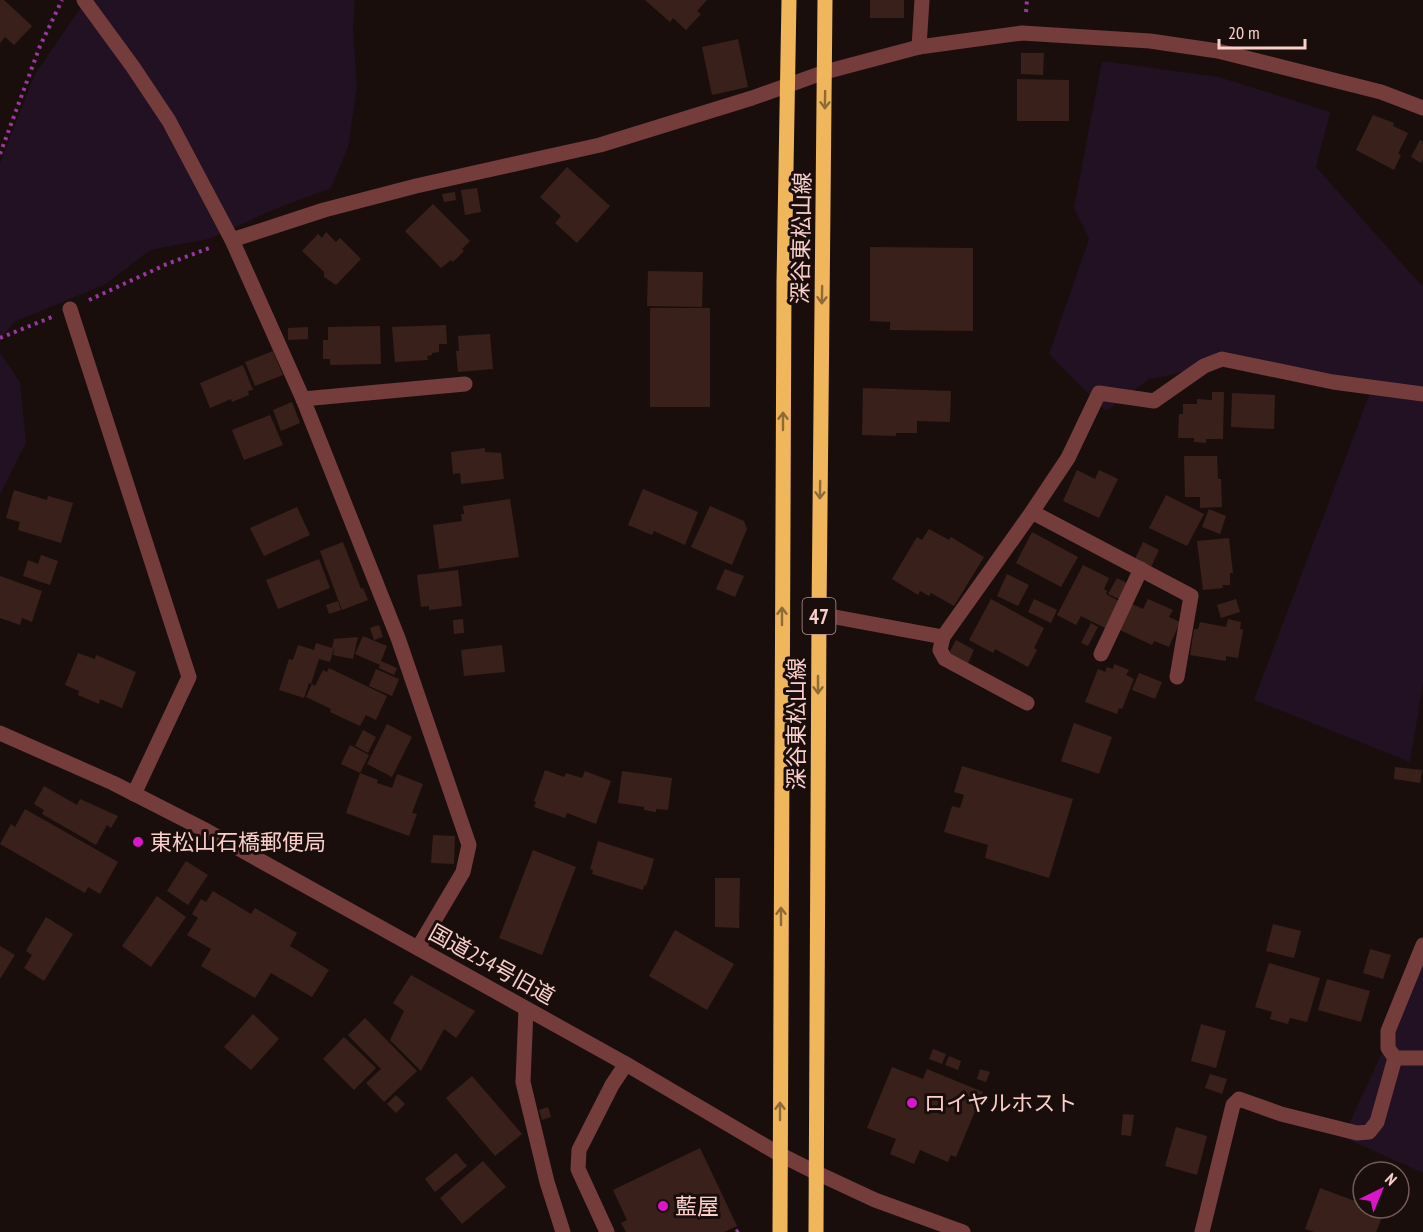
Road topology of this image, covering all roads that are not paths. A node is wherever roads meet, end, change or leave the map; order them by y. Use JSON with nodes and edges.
{"nodes":[{"id":1,"x":84,"y":0,"type":"edge"},
{"id":2,"x":789,"y":0,"type":"edge"},
{"id":3,"x":825,"y":0,"type":"edge"},
{"id":4,"x":922,"y":0,"type":"edge"},
{"id":5,"x":919,"y":47,"type":"junction"},
{"id":6,"x":825,"y":72,"type":"junction"},
{"id":7,"x":787,"y":85,"type":"junction"},
{"id":8,"x":1423,"y":108,"type":"edge"},
{"id":9,"x":232,"y":240,"type":"junction"},
{"id":10,"x":70,"y":309,"type":"road end"},
{"id":11,"x":465,"y":384,"type":"dead end"},
{"id":12,"x":1423,"y":394,"type":"edge"},
{"id":13,"x":303,"y":399,"type":"junction"},
{"id":14,"x":1032,"y":512,"type":"junction"},
{"id":15,"x":1142,"y":569,"type":"junction"},
{"id":16,"x":819,"y":614,"type":"junction"},
{"id":17,"x":943,"y":637,"type":"junction"},
{"id":18,"x":1101,"y":654,"type":"dead end"},
{"id":19,"x":1178,"y":677,"type":"dead end"},
{"id":20,"x":1027,"y":703,"type":"dead end"},
{"id":21,"x":0,"y":733,"type":"edge"},
{"id":22,"x":134,"y":794,"type":"junction"},
{"id":23,"x":1423,"y":945,"type":"edge"},
{"id":24,"x":418,"y":948,"type":"junction"},
{"id":25,"x":526,"y":1009,"type":"junction"},
{"id":26,"x":1395,"y":1058,"type":"junction"},
{"id":27,"x":1423,"y":1058,"type":"edge"},
{"id":28,"x":626,"y":1064,"type":"junction"},
{"id":29,"x":779,"y":1154,"type":"junction"},
{"id":30,"x":817,"y":1173,"type":"junction"},
{"id":31,"x":563,"y":1232,"type":"edge"},
{"id":32,"x":607,"y":1232,"type":"edge"},
{"id":33,"x":780,"y":1232,"type":"edge"},
{"id":34,"x":816,"y":1232,"type":"edge"},
{"id":35,"x":963,"y":1232,"type":"edge"},
{"id":36,"x":1202,"y":1232,"type":"edge"}],
"edges":[{"from":1,"to":9,"type":"street"},
{"from":2,"to":7,"type":"main road","name":"深谷東松山線","number":"47"},
{"from":3,"to":6,"type":"main road","name":"深谷東松山線","number":"47"},
{"from":4,"to":5,"type":"street"},
{"from":5,"to":6,"type":"street"},
{"from":5,"to":8,"type":"street"},
{"from":6,"to":7,"type":"street"},
{"from":6,"to":16,"type":"main road","name":"深谷東松山線","number":"47","one_way":true},
{"from":7,"to":9,"type":"street"},
{"from":29,"to":7,"type":"main road","name":"深谷東松山線","number":"47","one_way":true},
{"from":9,"to":13,"type":"street"},
{"from":10,"to":22,"type":"street"},
{"from":11,"to":13,"type":"street"},
{"from":12,"to":14,"type":"street"},
{"from":13,"to":24,"type":"street"},
{"from":14,"to":15,"type":"street"},
{"from":14,"to":17,"type":"street"},
{"from":15,"to":18,"type":"street"},
{"from":15,"to":19,"type":"street"},
{"from":16,"to":17,"type":"street"},
{"from":16,"to":30,"type":"main road","name":"深谷東松山線","number":"47","one_way":true},
{"from":17,"to":20,"type":"street"},
{"from":21,"to":22,"type":"street","name":"国道254号旧道"},
{"from":22,"to":24,"type":"street","name":"国道254号旧道"},
{"from":23,"to":26,"type":"street"},
{"from":24,"to":25,"type":"street","name":"国道254号旧道"},
{"from":25,"to":28,"type":"street","name":"国道254号旧道"},
{"from":25,"to":31,"type":"street"},
{"from":26,"to":27,"type":"street"},
{"from":26,"to":36,"type":"street"},
{"from":28,"to":29,"type":"street","name":"国道254号旧道"},
{"from":28,"to":32,"type":"street"},
{"from":29,"to":30,"type":"street","name":"国道254号旧道"},
{"from":29,"to":33,"type":"main road","name":"深谷東松山線","number":"47"},
{"from":30,"to":34,"type":"main road","name":"深谷東松山線","number":"47"},
{"from":30,"to":35,"type":"street","name":"国道254号旧道"}]}
